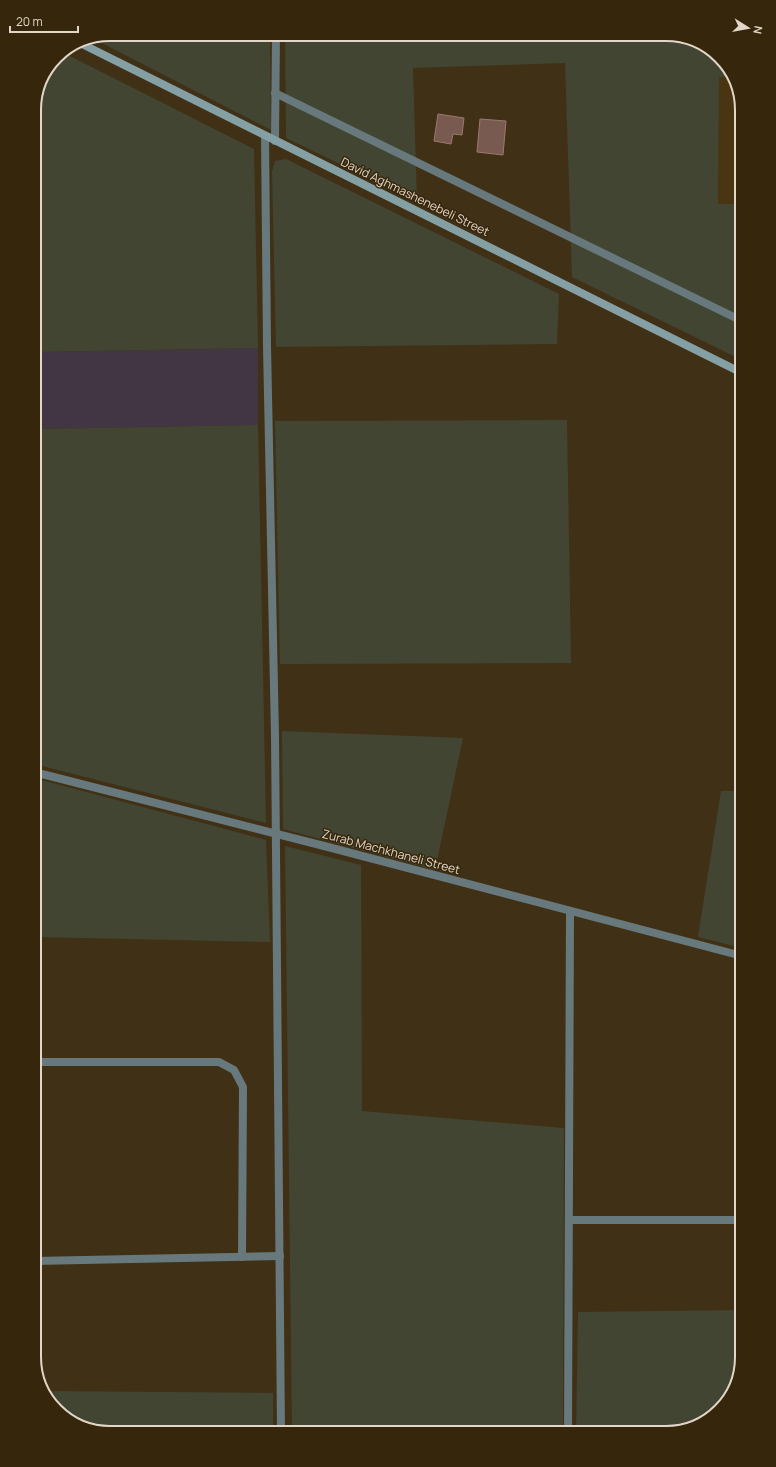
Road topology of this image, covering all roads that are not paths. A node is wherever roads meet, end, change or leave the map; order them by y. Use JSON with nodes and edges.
{"nodes":[{"id":1,"x":276,"y":41,"type":"edge"},
{"id":2,"x":85,"y":46,"type":"edge"},
{"id":3,"x":275,"y":93,"type":"junction"},
{"id":4,"x":266,"y":136,"type":"junction"},
{"id":5,"x":275,"y":141,"type":"junction"},
{"id":6,"x":735,"y":318,"type":"edge"},
{"id":7,"x":735,"y":370,"type":"edge"},
{"id":8,"x":41,"y":774,"type":"edge"},
{"id":9,"x":276,"y":834,"type":"junction"},
{"id":10,"x":570,"y":911,"type":"junction"},
{"id":11,"x":735,"y":954,"type":"edge"},
{"id":12,"x":41,"y":1062,"type":"edge"},
{"id":13,"x":569,"y":1220,"type":"junction"},
{"id":14,"x":735,"y":1220,"type":"edge"},
{"id":15,"x":280,"y":1256,"type":"junction"},
{"id":16,"x":242,"y":1257,"type":"junction"},
{"id":17,"x":41,"y":1261,"type":"edge"},
{"id":18,"x":281,"y":1426,"type":"edge"},
{"id":19,"x":568,"y":1426,"type":"edge"}],
"edges":[{"from":1,"to":3,"type":"street"},
{"from":2,"to":4,"type":"street","name":"David Aghmashenebeli Street"},
{"from":3,"to":5,"type":"street"},
{"from":3,"to":6,"type":"street"},
{"from":4,"to":5,"type":"street","name":"David Aghmashenebeli Street"},
{"from":4,"to":9,"type":"street"},
{"from":5,"to":7,"type":"street","name":"David Aghmashenebeli Street"},
{"from":8,"to":9,"type":"street","name":"Zurab Machkhaneli Street"},
{"from":9,"to":10,"type":"street","name":"Zurab Machkhaneli Street"},
{"from":9,"to":15,"type":"street"},
{"from":10,"to":11,"type":"street","name":"Zurab Machkhaneli Street"},
{"from":10,"to":13,"type":"street"},
{"from":12,"to":16,"type":"street"},
{"from":13,"to":14,"type":"street"},
{"from":13,"to":19,"type":"street"},
{"from":15,"to":16,"type":"street"},
{"from":15,"to":18,"type":"street"},
{"from":16,"to":17,"type":"street"}]}
